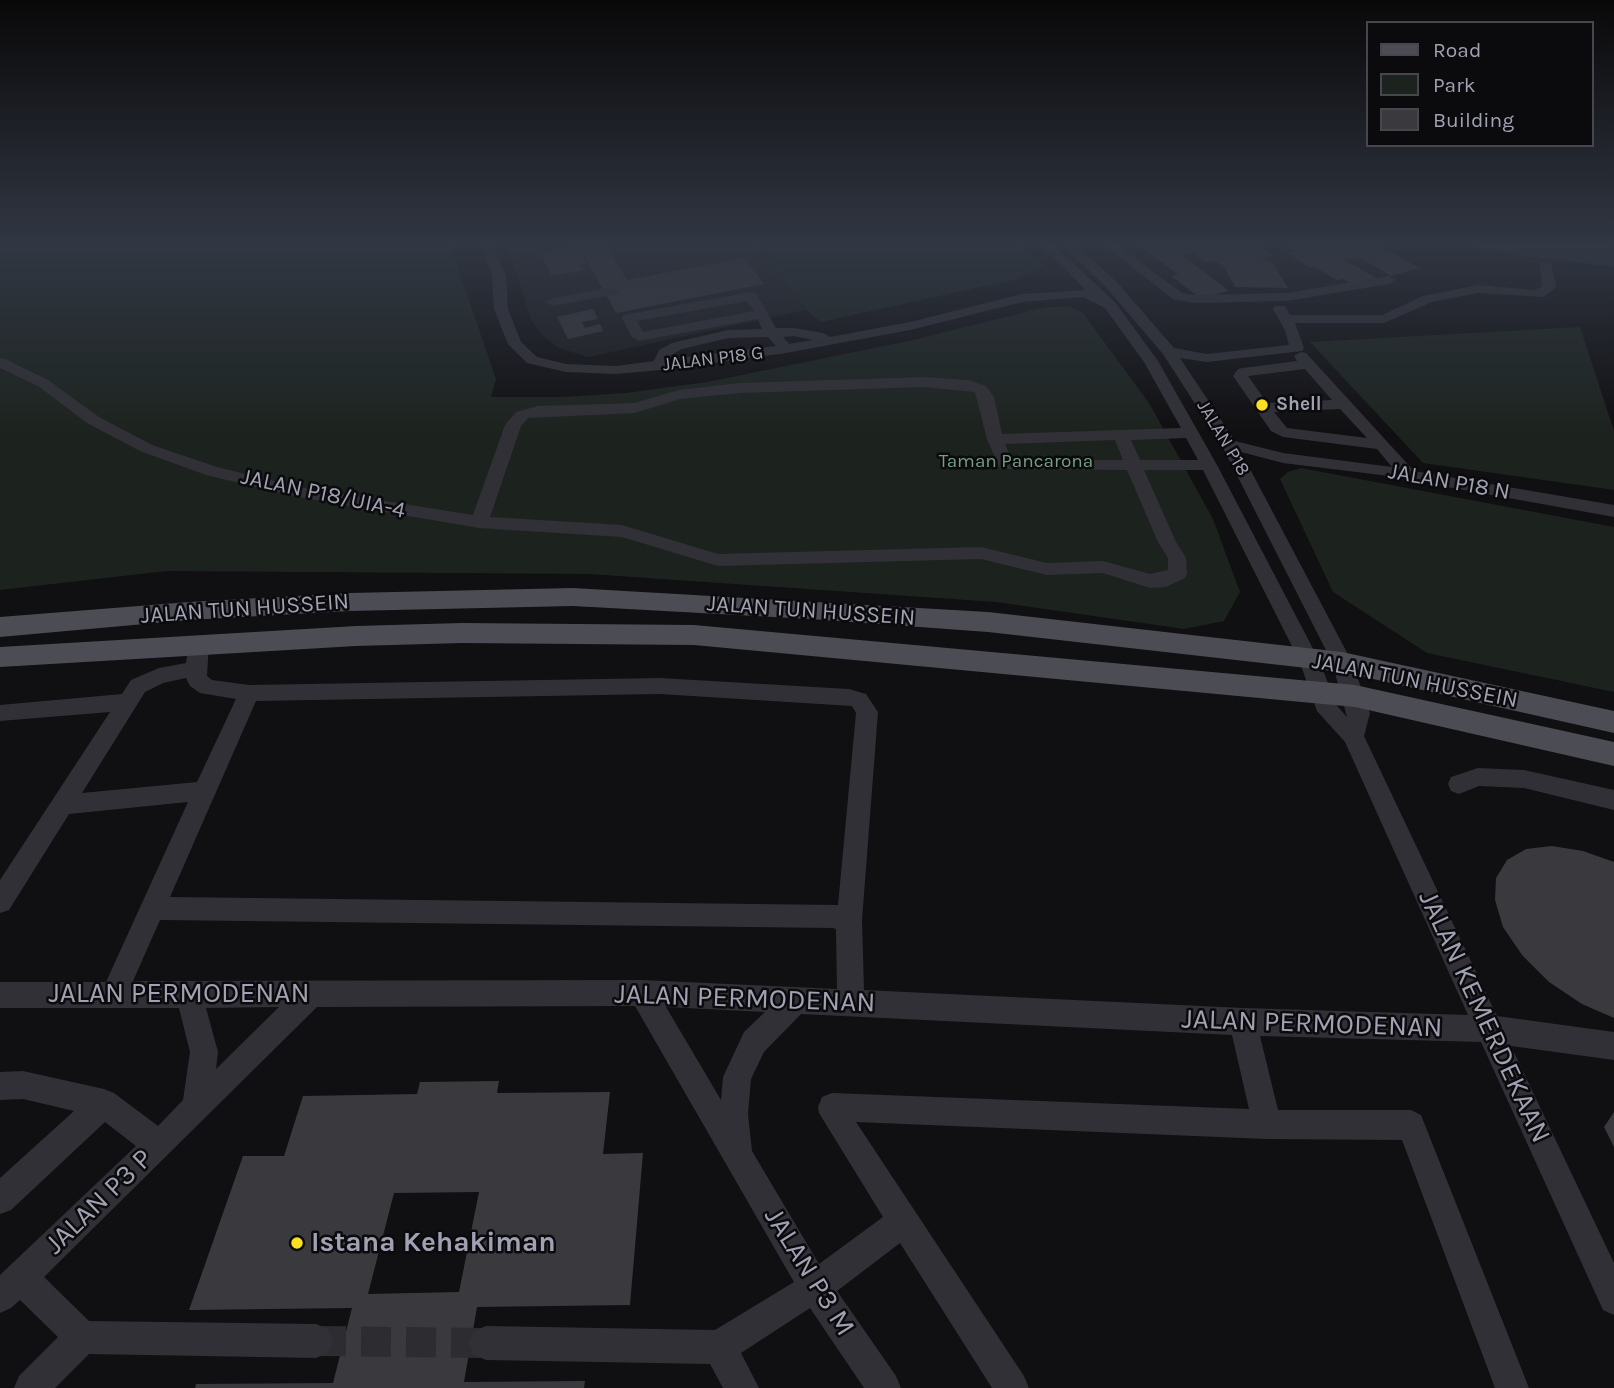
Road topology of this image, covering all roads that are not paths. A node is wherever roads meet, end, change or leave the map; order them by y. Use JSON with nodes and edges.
{"nodes":[{"id":1,"x":500,"y":307,"type":"edge"},
{"id":2,"x":622,"y":307,"type":"edge"},
{"id":3,"x":758,"y":307,"type":"edge"},
{"id":4,"x":987,"y":307,"type":"edge"},
{"id":5,"x":1112,"y":307,"type":"edge"},
{"id":6,"x":1130,"y":307,"type":"edge"},
{"id":7,"x":1280,"y":307,"type":"edge"},
{"id":8,"x":1411,"y":307,"type":"edge"},
{"id":9,"x":763,"y":314,"type":"junction"},
{"id":10,"x":1287,"y":319,"type":"junction"},
{"id":11,"x":771,"y":332,"type":"junction"},
{"id":12,"x":835,"y":340,"type":"junction"},
{"id":13,"x":1297,"y":347,"type":"junction"},
{"id":14,"x":786,"y":349,"type":"junction"},
{"id":15,"x":1169,"y":352,"type":"junction"},
{"id":16,"x":1206,"y":358,"type":"junction"},
{"id":17,"x":0,"y":362,"type":"edge"},
{"id":18,"x":1308,"y":364,"type":"junction"},
{"id":19,"x":660,"y":366,"type":"junction"},
{"id":20,"x":1181,"y":369,"type":"junction"},
{"id":21,"x":1346,"y":404,"type":"junction"},
{"id":22,"x":1262,"y":408,"type":"junction"},
{"id":23,"x":1192,"y":433,"type":"junction"},
{"id":24,"x":1121,"y":436,"type":"junction"},
{"id":25,"x":995,"y":439,"type":"junction"},
{"id":26,"x":1229,"y":444,"type":"junction"},
{"id":27,"x":1381,"y":445,"type":"junction"},
{"id":28,"x":1283,"y":458,"type":"junction"},
{"id":29,"x":1135,"y":464,"type":"junction"},
{"id":30,"x":1209,"y":465,"type":"junction"},
{"id":31,"x":1245,"y":473,"type":"junction"},
{"id":32,"x":1409,"y":475,"type":"junction"},
{"id":33,"x":1614,"y":511,"type":"edge"},
{"id":34,"x":479,"y":522,"type":"junction"},
{"id":35,"x":0,"y":627,"type":"edge"},
{"id":36,"x":0,"y":657,"type":"edge"},
{"id":37,"x":197,"y":657,"type":"junction"},
{"id":38,"x":1309,"y":660,"type":"junction"},
{"id":39,"x":1342,"y":662,"type":"junction"},
{"id":40,"x":1321,"y":692,"type":"junction"},
{"id":41,"x":249,"y":693,"type":"junction"},
{"id":42,"x":1355,"y":696,"type":"junction"},
{"id":43,"x":127,"y":702,"type":"junction"},
{"id":44,"x":0,"y":713,"type":"edge"},
{"id":45,"x":1614,"y":722,"type":"edge"},
{"id":46,"x":1353,"y":736,"type":"junction"},
{"id":47,"x":1614,"y":754,"type":"edge"},
{"id":48,"x":1459,"y":784,"type":"dead end"},
{"id":49,"x":205,"y":791,"type":"junction"},
{"id":50,"x":1614,"y":800,"type":"edge"},
{"id":51,"x":63,"y":805,"type":"junction"},
{"id":52,"x":0,"y":902,"type":"edge"},
{"id":53,"x":152,"y":908,"type":"junction"},
{"id":54,"x":849,"y":920,"type":"junction"},
{"id":55,"x":114,"y":993,"type":"junction"},
{"id":56,"x":642,"y":993,"type":"junction"},
{"id":57,"x":189,"y":994,"type":"junction"},
{"id":58,"x":0,"y":995,"type":"edge"},
{"id":59,"x":310,"y":995,"type":"junction"},
{"id":60,"x":796,"y":1000,"type":"junction"},
{"id":61,"x":851,"y":1003,"type":"junction"},
{"id":62,"x":1243,"y":1023,"type":"junction"},
{"id":63,"x":1490,"y":1029,"type":"junction"},
{"id":64,"x":1614,"y":1046,"type":"edge"},
{"id":65,"x":0,"y":1086,"type":"edge"},
{"id":66,"x":104,"y":1103,"type":"junction"},
{"id":67,"x":197,"y":1106,"type":"junction"},
{"id":68,"x":1267,"y":1124,"type":"junction"},
{"id":69,"x":159,"y":1145,"type":"junction"},
{"id":70,"x":738,"y":1154,"type":"junction"},
{"id":71,"x":0,"y":1199,"type":"edge"},
{"id":72,"x":904,"y":1221,"type":"junction"},
{"id":73,"x":10,"y":1287,"type":"edge"},
{"id":74,"x":815,"y":1287,"type":"junction"},
{"id":75,"x":1614,"y":1299,"type":"edge"},
{"id":76,"x":82,"y":1337,"type":"junction"},
{"id":77,"x":316,"y":1341,"type":"tunnel mouth"},
{"id":78,"x":486,"y":1343,"type":"tunnel mouth"},
{"id":79,"x":719,"y":1347,"type":"junction"},
{"id":80,"x":31,"y":1388,"type":"edge"},
{"id":81,"x":742,"y":1388,"type":"edge"},
{"id":82,"x":884,"y":1388,"type":"edge"},
{"id":83,"x":1012,"y":1388,"type":"edge"},
{"id":84,"x":1512,"y":1388,"type":"edge"}],
"edges":[{"from":1,"to":19,"type":"street","name":"JALAN P18 G"},
{"from":2,"to":9,"type":"street"},
{"from":3,"to":9,"type":"street"},
{"from":4,"to":12,"type":"street","name":"JALAN P18 G"},
{"from":5,"to":23,"type":"street","name":"JALAN P18"},
{"from":6,"to":15,"type":"street","name":"JALAN P18"},
{"from":7,"to":10,"type":"street"},
{"from":8,"to":10,"type":"street"},
{"from":9,"to":11,"type":"street"},
{"from":10,"to":13,"type":"street"},
{"from":11,"to":12,"type":"street"},
{"from":11,"to":14,"type":"street"},
{"from":11,"to":19,"type":"street"},
{"from":12,"to":14,"type":"street","name":"JALAN P18 G"},
{"from":13,"to":16,"type":"street"},
{"from":13,"to":18,"type":"street"},
{"from":14,"to":19,"type":"street","name":"JALAN P18 G"},
{"from":15,"to":16,"type":"street"},
{"from":15,"to":20,"type":"street","name":"JALAN P18"},
{"from":16,"to":20,"type":"street"},
{"from":17,"to":34,"type":"street","name":"JALAN P18/UIA-4"},
{"from":18,"to":21,"type":"street"},
{"from":18,"to":22,"type":"street"},
{"from":20,"to":26,"type":"street","name":"JALAN P18"},
{"from":21,"to":22,"type":"street"},
{"from":21,"to":27,"type":"street"},
{"from":22,"to":27,"type":"street"},
{"from":23,"to":24,"type":"street"},
{"from":23,"to":30,"type":"street","name":"JALAN P18"},
{"from":24,"to":25,"type":"street"},
{"from":24,"to":29,"type":"street"},
{"from":25,"to":29,"type":"street"},
{"from":25,"to":34,"type":"street"},
{"from":26,"to":28,"type":"street","name":"JALAN P18 N"},
{"from":26,"to":31,"type":"street","name":"JALAN P18"},
{"from":27,"to":32,"type":"street"},
{"from":28,"to":31,"type":"street","name":"JALAN P18 N"},
{"from":28,"to":32,"type":"street","name":"JALAN P18 N"},
{"from":29,"to":30,"type":"street"},
{"from":29,"to":34,"type":"street","name":"JALAN P18/UIA-4"},
{"from":30,"to":38,"type":"street","name":"JALAN P18"},
{"from":31,"to":39,"type":"street","name":"JALAN P18"},
{"from":32,"to":33,"type":"street","name":"JALAN P18 N"},
{"from":35,"to":38,"type":"main road","name":"JALAN TUN HUSSEIN"},
{"from":36,"to":37,"type":"main road","name":"JALAN TUN HUSSEIN"},
{"from":37,"to":40,"type":"main road","name":"JALAN TUN HUSSEIN"},
{"from":37,"to":41,"type":"street"},
{"from":37,"to":43,"type":"street"},
{"from":38,"to":39,"type":"main road","name":"JALAN TUN HUSSEIN"},
{"from":38,"to":40,"type":"street","name":"JALAN P18"},
{"from":39,"to":42,"type":"street","name":"JALAN P18"},
{"from":39,"to":45,"type":"main road","name":"JALAN TUN HUSSEIN"},
{"from":40,"to":42,"type":"main road","name":"JALAN TUN HUSSEIN"},
{"from":40,"to":46,"type":"street","name":"JALAN KEMERDEKAAN"},
{"from":41,"to":49,"type":"street"},
{"from":41,"to":54,"type":"street"},
{"from":42,"to":46,"type":"street"},
{"from":42,"to":47,"type":"main road","name":"JALAN TUN HUSSEIN"},
{"from":43,"to":44,"type":"street"},
{"from":43,"to":51,"type":"street"},
{"from":46,"to":63,"type":"street","name":"JALAN KEMERDEKAAN"},
{"from":48,"to":50,"type":"street"},
{"from":49,"to":51,"type":"street"},
{"from":49,"to":53,"type":"street"},
{"from":51,"to":52,"type":"street"},
{"from":53,"to":54,"type":"street"},
{"from":53,"to":55,"type":"street"},
{"from":54,"to":61,"type":"street"},
{"from":55,"to":57,"type":"street","name":"JALAN PERMODENAN"},
{"from":55,"to":58,"type":"street","name":"JALAN PERMODENAN"},
{"from":56,"to":59,"type":"street","name":"JALAN PERMODENAN"},
{"from":56,"to":60,"type":"street","name":"JALAN PERMODENAN"},
{"from":56,"to":70,"type":"street","name":"JALAN P3 M"},
{"from":57,"to":59,"type":"street","name":"JALAN PERMODENAN"},
{"from":57,"to":67,"type":"street"},
{"from":59,"to":67,"type":"street","name":"JALAN P3 P"},
{"from":60,"to":61,"type":"street","name":"JALAN PERMODENAN"},
{"from":60,"to":70,"type":"street","name":"JALAN P3 M"},
{"from":61,"to":62,"type":"street","name":"JALAN PERMODENAN"},
{"from":62,"to":63,"type":"street","name":"JALAN PERMODENAN"},
{"from":62,"to":68,"type":"street"},
{"from":63,"to":64,"type":"street","name":"JALAN PERMODENAN"},
{"from":63,"to":75,"type":"street","name":"JALAN KEMERDEKAAN"},
{"from":65,"to":66,"type":"street"},
{"from":66,"to":69,"type":"street"},
{"from":66,"to":71,"type":"street"},
{"from":67,"to":69,"type":"street","name":"JALAN P3 P"},
{"from":68,"to":72,"type":"street"},
{"from":68,"to":84,"type":"street"},
{"from":69,"to":73,"type":"street","name":"JALAN P3 P"},
{"from":70,"to":74,"type":"street","name":"JALAN P3 M"},
{"from":72,"to":74,"type":"street"},
{"from":72,"to":83,"type":"street"},
{"from":73,"to":76,"type":"street"},
{"from":74,"to":79,"type":"street"},
{"from":74,"to":82,"type":"street","name":"JALAN P3 M"},
{"from":76,"to":77,"type":"street"},
{"from":76,"to":80,"type":"street"},
{"from":78,"to":79,"type":"street"},
{"from":79,"to":81,"type":"street"}]}
